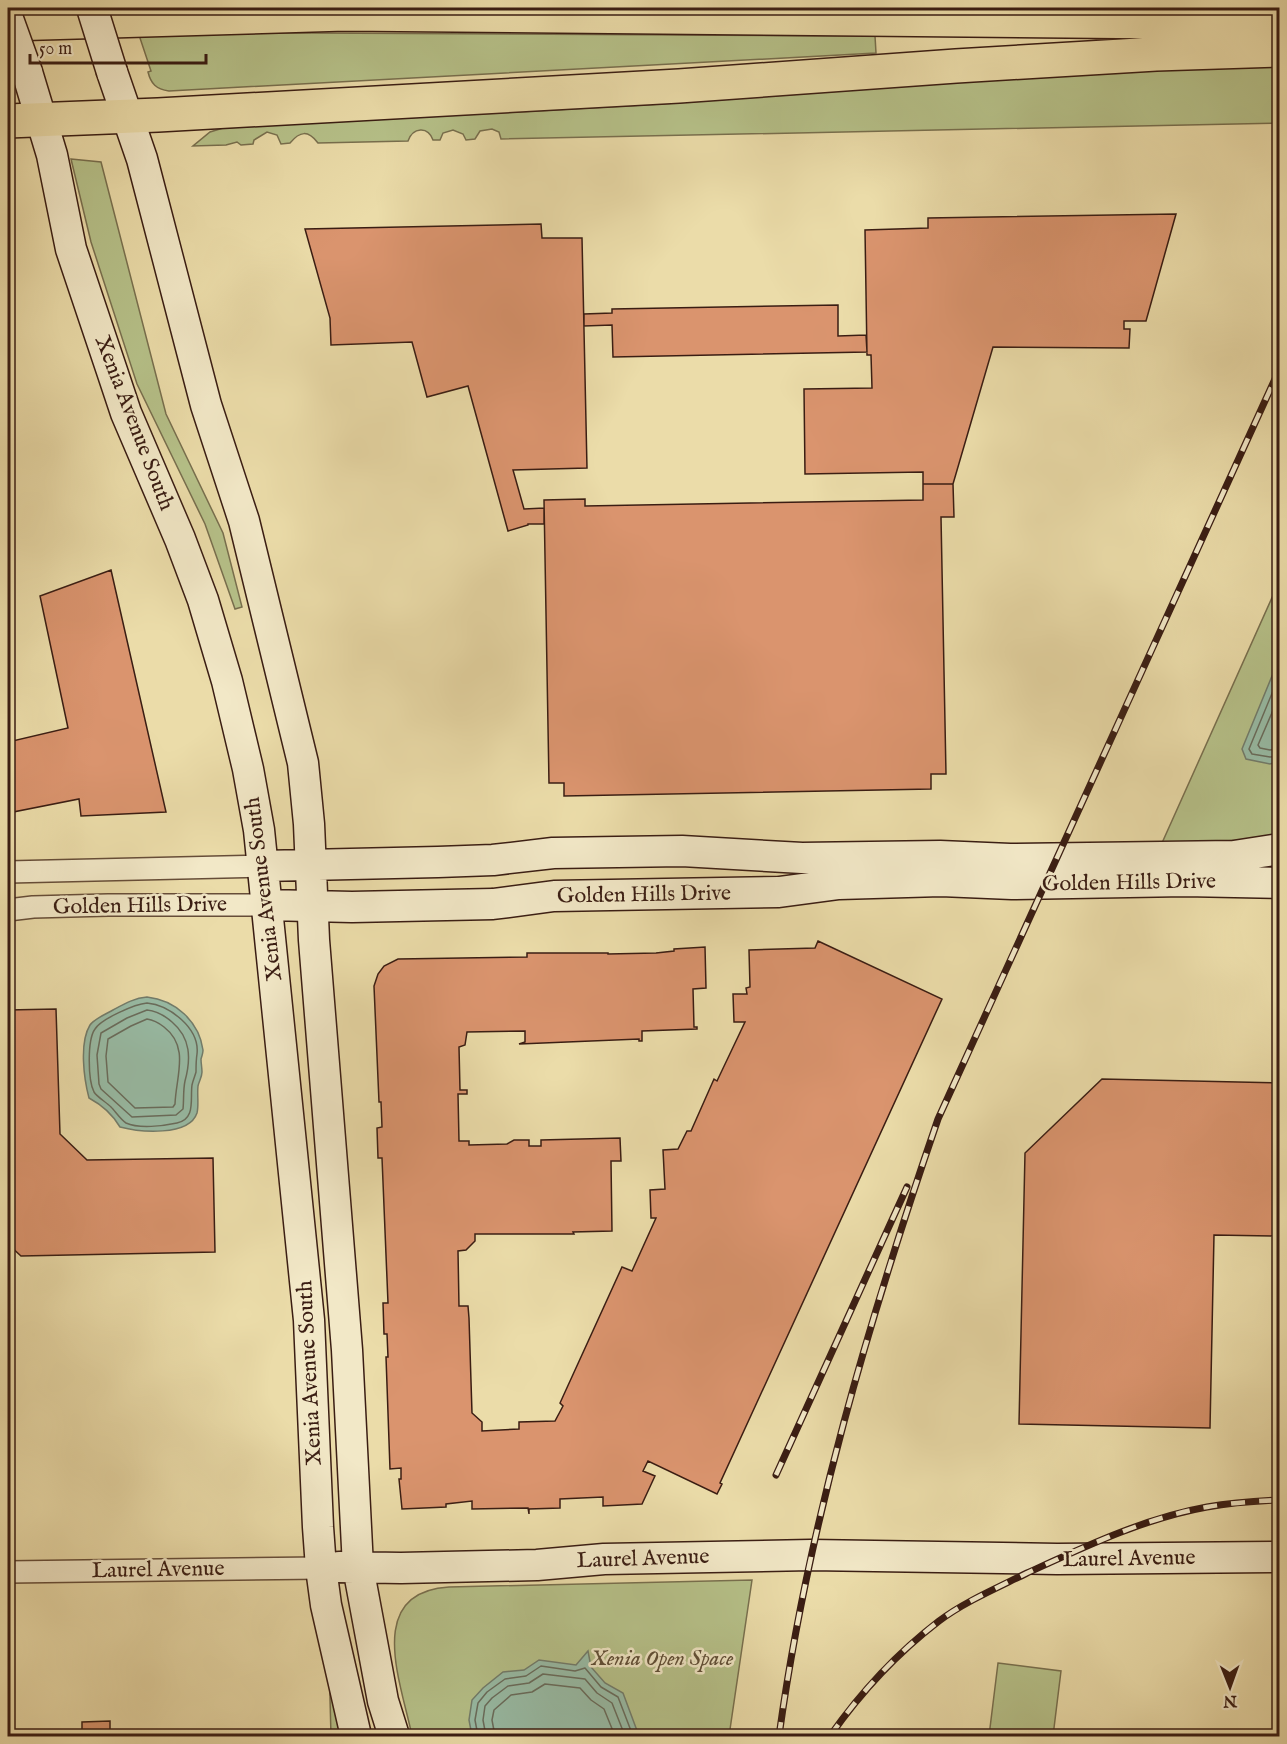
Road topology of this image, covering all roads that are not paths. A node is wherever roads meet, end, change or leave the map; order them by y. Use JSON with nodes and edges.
{"nodes":[{"id":1,"x":92,"y":8,"type":"edge"},
{"id":2,"x":8,"y":19,"type":"edge"},
{"id":3,"x":1280,"y":23,"type":"edge"},
{"id":4,"x":8,"y":24,"type":"edge"},
{"id":5,"x":1280,"y":50,"type":"edge"},
{"id":6,"x":128,"y":116,"type":"junction"},
{"id":7,"x":42,"y":120,"type":"junction"},
{"id":8,"x":8,"y":121,"type":"edge"},
{"id":9,"x":1280,"y":849,"type":"edge"},
{"id":10,"x":311,"y":865,"type":"junction"},
{"id":11,"x":263,"y":866,"type":"junction"},
{"id":12,"x":8,"y":872,"type":"edge"},
{"id":13,"x":1280,"y":883,"type":"edge"},
{"id":14,"x":267,"y":905,"type":"junction"},
{"id":15,"x":312,"y":906,"type":"junction"},
{"id":16,"x":8,"y":910,"type":"edge"},
{"id":17,"x":1280,"y":1557,"type":"edge"},
{"id":18,"x":358,"y":1567,"type":"junction"},
{"id":19,"x":321,"y":1568,"type":"junction"},
{"id":20,"x":8,"y":1572,"type":"edge"},
{"id":21,"x":356,"y":1737,"type":"edge"},
{"id":22,"x":394,"y":1737,"type":"edge"}],
"edges":[{"from":1,"to":6,"type":"street","name":"Xenia Avenue South","bridge":true},
{"from":2,"to":7,"type":"street","name":"Xenia Avenue South","bridge":true},
{"from":3,"to":4,"type":"highway"},
{"from":5,"to":6,"type":"highway"},
{"from":6,"to":7,"type":"highway"},
{"from":6,"to":10,"type":"street","name":"Xenia Avenue South"},
{"from":7,"to":8,"type":"highway"},
{"from":7,"to":11,"type":"street","name":"Xenia Avenue South"},
{"from":9,"to":10,"type":"street","name":"Golden Hills Drive"},
{"from":10,"to":11,"type":"street","name":"Golden Hills Drive"},
{"from":10,"to":15,"type":"street","name":"Xenia Avenue South"},
{"from":11,"to":12,"type":"street","name":"Golden Hills Drive"},
{"from":11,"to":14,"type":"street","name":"Xenia Avenue South"},
{"from":13,"to":15,"type":"street","name":"Golden Hills Drive"},
{"from":14,"to":15,"type":"street","name":"Golden Hills Drive"},
{"from":14,"to":16,"type":"street","name":"Golden Hills Drive"},
{"from":14,"to":19,"type":"street","name":"Xenia Avenue South"},
{"from":15,"to":18,"type":"street","name":"Xenia Avenue South"},
{"from":17,"to":18,"type":"street","name":"Laurel Avenue"},
{"from":18,"to":19,"type":"street","name":"Laurel Avenue"},
{"from":18,"to":22,"type":"street","name":"Xenia Avenue South"},
{"from":19,"to":20,"type":"street","name":"Laurel Avenue"},
{"from":19,"to":21,"type":"street","name":"Xenia Avenue South"}]}
